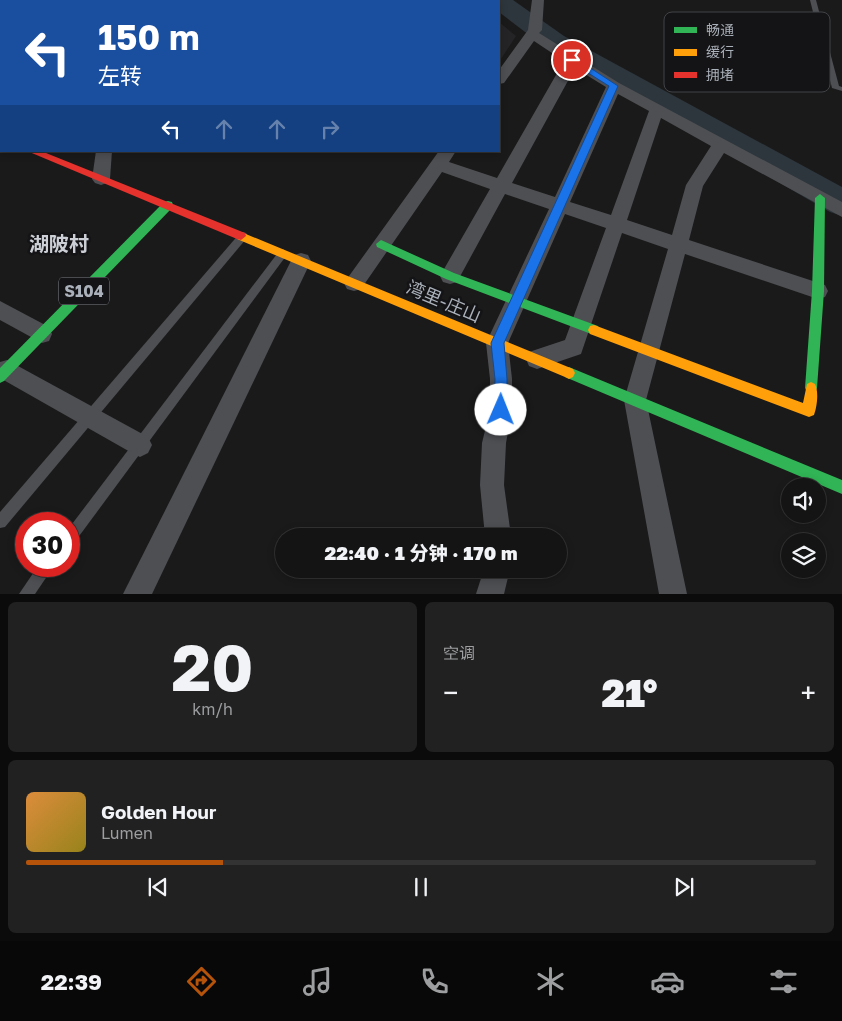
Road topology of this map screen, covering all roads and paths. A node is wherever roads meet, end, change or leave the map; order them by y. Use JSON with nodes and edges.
{"nodes":[{"id":1,"x":537,"y":4,"type":"edge"},
{"id":2,"x":533,"y":32,"type":"junction"},
{"id":3,"x":572,"y":60,"type":"junction"},
{"id":4,"x":830,"y":65,"type":"edge"},
{"id":5,"x":500,"y":79,"type":"edge"},
{"id":6,"x":614,"y":86,"type":"junction"},
{"id":7,"x":842,"y":89,"type":"edge"},
{"id":8,"x":657,"y":109,"type":"junction"},
{"id":9,"x":721,"y":144,"type":"junction"},
{"id":10,"x":34,"y":152,"type":"edge"},
{"id":11,"x":104,"y":152,"type":"edge"},
{"id":12,"x":443,"y":158,"type":"edge"},
{"id":13,"x":101,"y":179,"type":"junction"},
{"id":14,"x":501,"y":185,"type":"junction"},
{"id":15,"x":820,"y":198,"type":"junction"},
{"id":16,"x":168,"y":205,"type":"junction"},
{"id":17,"x":560,"y":205,"type":"junction"},
{"id":18,"x":842,"y":210,"type":"edge"},
{"id":19,"x":617,"y":224,"type":"junction"},
{"id":20,"x":243,"y":236,"type":"junction"},
{"id":21,"x":381,"y":244,"type":"junction"},
{"id":22,"x":680,"y":245,"type":"junction"},
{"id":23,"x":292,"y":257,"type":"junction"},
{"id":24,"x":450,"y":276,"type":"junction"},
{"id":25,"x":354,"y":283,"type":"junction"},
{"id":26,"x":818,"y":291,"type":"junction"},
{"id":27,"x":516,"y":301,"type":"junction"},
{"id":28,"x":0,"y":310,"type":"edge"},
{"id":29,"x":581,"y":325,"type":"junction"},
{"id":30,"x":42,"y":334,"type":"junction"},
{"id":31,"x":498,"y":343,"type":"junction"},
{"id":32,"x":649,"y":351,"type":"junction"},
{"id":33,"x":536,"y":359,"type":"junction"},
{"id":34,"x":4,"y":374,"type":"edge"},
{"id":35,"x":635,"y":400,"type":"junction"},
{"id":36,"x":90,"y":416,"type":"junction"},
{"id":37,"x":140,"y":445,"type":"junction"},
{"id":38,"x":842,"y":487,"type":"edge"},
{"id":39,"x":0,"y":522,"type":"edge"},
{"id":40,"x":80,"y":524,"type":"edge"},
{"id":41,"x":497,"y":528,"type":"edge"},
{"id":42,"x":39,"y":577,"type":"edge"},
{"id":43,"x":495,"y":578,"type":"edge"},
{"id":44,"x":26,"y":594,"type":"edge"},
{"id":45,"x":137,"y":594,"type":"edge"},
{"id":46,"x":490,"y":594,"type":"edge"},
{"id":47,"x":673,"y":594,"type":"edge"}],
"edges":[{"from":1,"to":2,"type":"street"},
{"from":2,"to":3,"type":"street"},
{"from":2,"to":5,"type":"street"},
{"from":3,"to":6,"type":"street"},
{"from":3,"to":14,"type":"street"},
{"from":4,"to":7,"type":"lane"},
{"from":6,"to":8,"type":"street"},
{"from":6,"to":17,"type":"street"},
{"from":8,"to":9,"type":"street"},
{"from":8,"to":19,"type":"street"},
{"from":9,"to":15,"type":"street"},
{"from":9,"to":22,"type":"street"},
{"from":10,"to":13,"type":"main road","name":"湾里-庄山"},
{"from":11,"to":13,"type":"street"},
{"from":12,"to":14,"type":"street"},
{"from":12,"to":21,"type":"street"},
{"from":13,"to":16,"type":"main road","name":"湾里-庄山"},
{"from":14,"to":17,"type":"street"},
{"from":14,"to":24,"type":"street"},
{"from":15,"to":18,"type":"street"},
{"from":15,"to":26,"type":"main road"},
{"from":16,"to":20,"type":"main road","name":"湾里-庄山"},
{"from":16,"to":30,"type":"main road","number":"S104"},
{"from":17,"to":19,"type":"street"},
{"from":17,"to":27,"type":"street"},
{"from":19,"to":22,"type":"street"},
{"from":19,"to":29,"type":"street"},
{"from":20,"to":23,"type":"main road","name":"湾里-庄山"},
{"from":20,"to":36,"type":"lane"},
{"from":21,"to":24,"type":"main road"},
{"from":21,"to":25,"type":"street"},
{"from":22,"to":26,"type":"street"},
{"from":22,"to":32,"type":"street"},
{"from":23,"to":25,"type":"main road","name":"湾里-庄山"},
{"from":23,"to":37,"type":"lane"},
{"from":23,"to":45,"type":"street"},
{"from":24,"to":27,"type":"main road"},
{"from":25,"to":31,"type":"main road","name":"湾里-庄山"},
{"from":26,"to":32,"type":"main road"},
{"from":27,"to":29,"type":"main road"},
{"from":27,"to":31,"type":"street"},
{"from":28,"to":30,"type":"street"},
{"from":29,"to":32,"type":"main road"},
{"from":29,"to":33,"type":"street"},
{"from":30,"to":34,"type":"main road","number":"S104"},
{"from":31,"to":33,"type":"main road","name":"湾里-庄山"},
{"from":31,"to":41,"type":"street"},
{"from":32,"to":35,"type":"street"},
{"from":33,"to":35,"type":"main road","name":"湾里-庄山"},
{"from":34,"to":36,"type":"street"},
{"from":35,"to":38,"type":"main road","name":"湾里-庄山"},
{"from":35,"to":47,"type":"street"},
{"from":36,"to":37,"type":"street"},
{"from":36,"to":39,"type":"lane"},
{"from":37,"to":40,"type":"lane"},
{"from":42,"to":44,"type":"lane"},
{"from":43,"to":46,"type":"street"}]}
